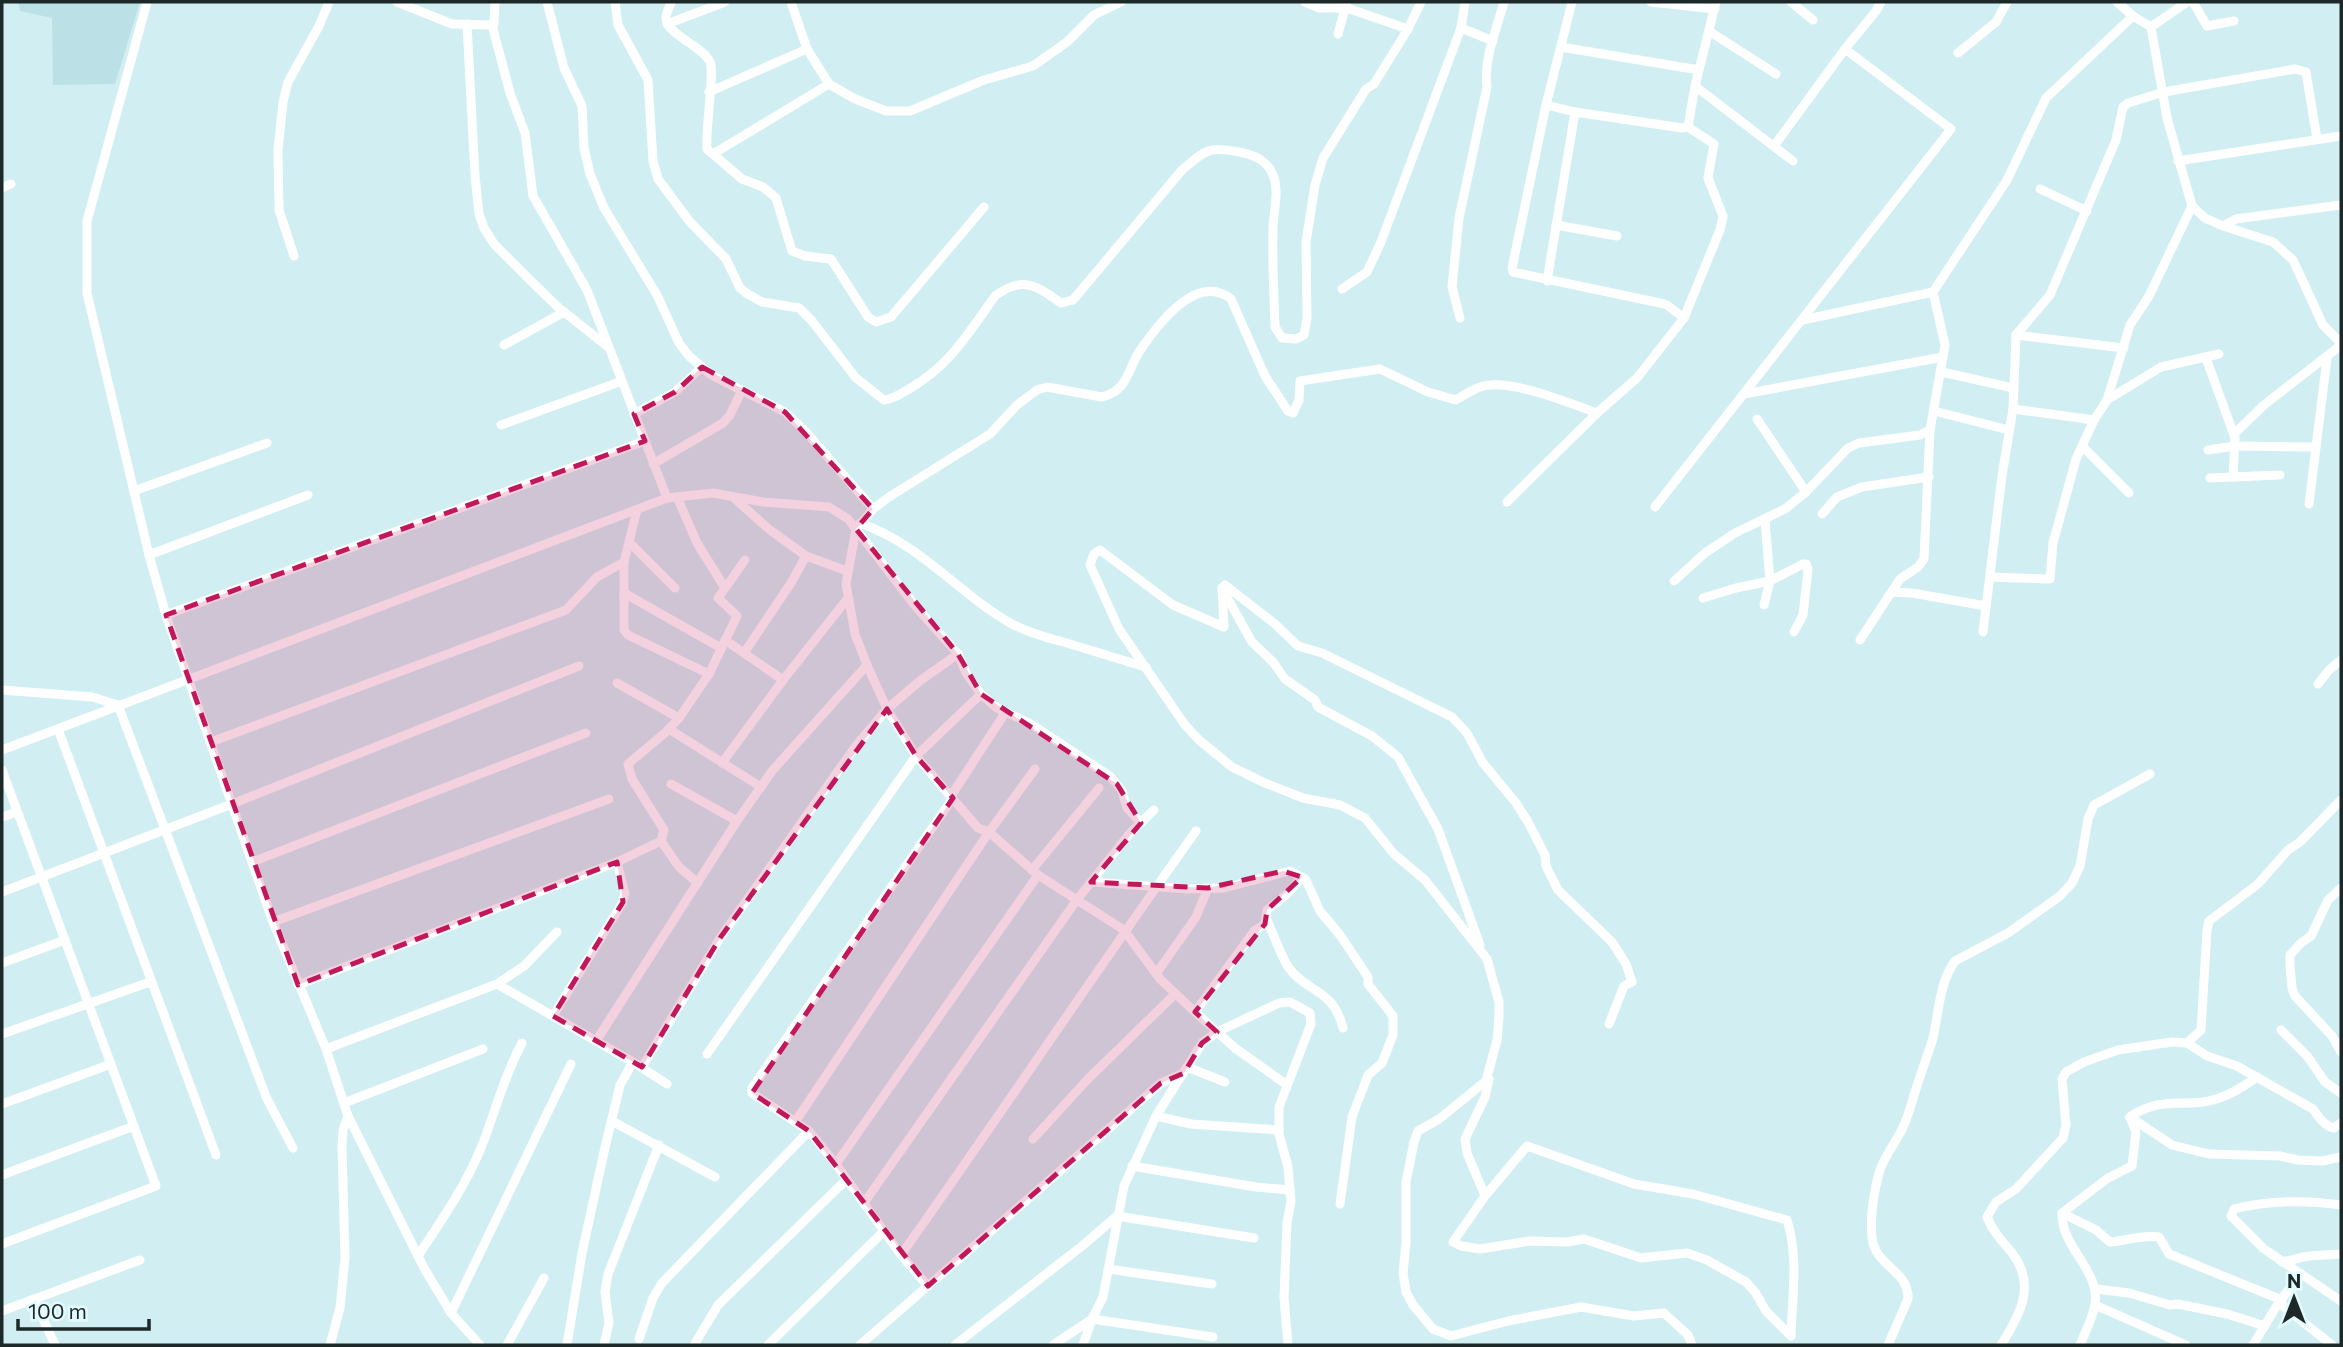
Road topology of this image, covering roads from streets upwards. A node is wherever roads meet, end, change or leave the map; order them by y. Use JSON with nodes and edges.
{"nodes":[{"id":1,"x":147,"y":2,"type":"edge"},
{"id":2,"x":329,"y":2,"type":"edge"},
{"id":3,"x":397,"y":2,"type":"edge"},
{"id":4,"x":495,"y":2,"type":"edge"},
{"id":5,"x":547,"y":2,"type":"edge"},
{"id":6,"x":615,"y":2,"type":"edge"},
{"id":7,"x":671,"y":2,"type":"edge"},
{"id":8,"x":726,"y":2,"type":"edge"},
{"id":9,"x":791,"y":2,"type":"edge"},
{"id":10,"x":1121,"y":2,"type":"edge"},
{"id":11,"x":1305,"y":2,"type":"edge"},
{"id":12,"x":1421,"y":2,"type":"edge"},
{"id":13,"x":1465,"y":2,"type":"edge"},
{"id":14,"x":1504,"y":2,"type":"edge"},
{"id":15,"x":1572,"y":2,"type":"edge"},
{"id":16,"x":1651,"y":2,"type":"edge"},
{"id":17,"x":1791,"y":2,"type":"edge"},
{"id":18,"x":1881,"y":2,"type":"edge"},
{"id":19,"x":2007,"y":2,"type":"edge"},
{"id":20,"x":2117,"y":2,"type":"edge"},
{"id":21,"x":2187,"y":2,"type":"edge"},
{"id":22,"x":2193,"y":2,"type":"edge"},
{"id":23,"x":1347,"y":5,"type":"edge"},
{"id":24,"x":1715,"y":6,"type":"edge"},
{"id":25,"x":2133,"y":16,"type":"junction"},
{"id":26,"x":1813,"y":20,"type":"dead end"},
{"id":27,"x":2234,"y":21,"type":"dead end"},
{"id":28,"x":667,"y":23,"type":"junction"},
{"id":29,"x":467,"y":24,"type":"junction"},
{"id":30,"x":492,"y":25,"type":"junction"},
{"id":31,"x":2151,"y":27,"type":"junction"},
{"id":32,"x":1408,"y":29,"type":"junction"},
{"id":33,"x":1461,"y":29,"type":"junction"},
{"id":34,"x":1709,"y":31,"type":"junction"},
{"id":35,"x":1338,"y":34,"type":"dead end"},
{"id":36,"x":1493,"y":41,"type":"junction"},
{"id":37,"x":1561,"y":47,"type":"junction"},
{"id":38,"x":1845,"y":49,"type":"junction"},
{"id":39,"x":807,"y":50,"type":"junction"},
{"id":40,"x":1958,"y":53,"type":"dead end"},
{"id":41,"x":1699,"y":70,"type":"junction"},
{"id":42,"x":1776,"y":74,"type":"dead end"},
{"id":43,"x":829,"y":84,"type":"junction"},
{"id":44,"x":1695,"y":86,"type":"junction"},
{"id":45,"x":709,"y":92,"type":"junction"},
{"id":46,"x":2164,"y":92,"type":"junction"},
{"id":47,"x":1546,"y":105,"type":"junction"},
{"id":48,"x":1575,"y":112,"type":"junction"},
{"id":49,"x":1688,"y":127,"type":"junction"},
{"id":50,"x":2341,"y":136,"type":"edge"},
{"id":51,"x":2317,"y":139,"type":"junction"},
{"id":52,"x":1774,"y":146,"type":"junction"},
{"id":53,"x":713,"y":154,"type":"junction"},
{"id":54,"x":1793,"y":161,"type":"dead end"},
{"id":55,"x":2178,"y":161,"type":"junction"},
{"id":56,"x":2040,"y":189,"type":"dead end"},
{"id":57,"x":2341,"y":205,"type":"edge"},
{"id":58,"x":2192,"y":206,"type":"junction"},
{"id":59,"x":984,"y":207,"type":"dead end"},
{"id":60,"x":2087,"y":211,"type":"junction"},
{"id":61,"x":1556,"y":225,"type":"junction"},
{"id":62,"x":2223,"y":226,"type":"junction"},
{"id":63,"x":1617,"y":236,"type":"dead end"},
{"id":64,"x":294,"y":256,"type":"dead end"},
{"id":65,"x":1547,"y":281,"type":"junction"},
{"id":66,"x":1342,"y":289,"type":"dead end"},
{"id":67,"x":1933,"y":292,"type":"junction"},
{"id":68,"x":565,"y":312,"type":"junction"},
{"id":69,"x":1684,"y":317,"type":"junction"},
{"id":70,"x":1460,"y":318,"type":"dead end"},
{"id":71,"x":1802,"y":320,"type":"junction"},
{"id":72,"x":2016,"y":335,"type":"junction"},
{"id":73,"x":2341,"y":344,"type":"edge"},
{"id":74,"x":504,"y":345,"type":"dead end"},
{"id":75,"x":609,"y":347,"type":"junction"},
{"id":76,"x":2124,"y":348,"type":"junction"},
{"id":77,"x":2220,"y":354,"type":"dead end"},
{"id":78,"x":1943,"y":356,"type":"junction"},
{"id":79,"x":2206,"y":358,"type":"junction"},
{"id":80,"x":2326,"y":358,"type":"junction"},
{"id":81,"x":702,"y":368,"type":"junction"},
{"id":82,"x":1942,"y":372,"type":"junction"},
{"id":83,"x":622,"y":381,"type":"junction"},
{"id":84,"x":2013,"y":388,"type":"junction"},
{"id":85,"x":742,"y":390,"type":"junction"},
{"id":86,"x":1744,"y":394,"type":"junction"},
{"id":87,"x":2107,"y":400,"type":"junction"},
{"id":88,"x":2014,"y":409,"type":"junction"},
{"id":89,"x":1934,"y":411,"type":"junction"},
{"id":90,"x":1597,"y":413,"type":"junction"},
{"id":91,"x":634,"y":414,"type":"junction"},
{"id":92,"x":1757,"y":419,"type":"dead end"},
{"id":93,"x":2094,"y":420,"type":"junction"},
{"id":94,"x":500,"y":425,"type":"dead end"},
{"id":95,"x":1930,"y":430,"type":"junction"},
{"id":96,"x":2009,"y":430,"type":"junction"},
{"id":97,"x":2234,"y":434,"type":"junction"},
{"id":98,"x":645,"y":441,"type":"junction"},
{"id":99,"x":267,"y":443,"type":"dead end"},
{"id":100,"x":2082,"y":446,"type":"junction"},
{"id":101,"x":2235,"y":446,"type":"junction"},
{"id":102,"x":2316,"y":447,"type":"junction"},
{"id":103,"x":2208,"y":450,"type":"dead end"},
{"id":104,"x":653,"y":464,"type":"junction"},
{"id":105,"x":2280,"y":475,"type":"dead end"},
{"id":106,"x":1929,"y":477,"type":"junction"},
{"id":107,"x":2233,"y":477,"type":"junction"},
{"id":108,"x":2210,"y":478,"type":"dead end"},
{"id":109,"x":134,"y":491,"type":"junction"},
{"id":110,"x":1805,"y":492,"type":"junction"},
{"id":111,"x":2129,"y":493,"type":"dead end"},
{"id":112,"x":308,"y":495,"type":"dead end"},
{"id":113,"x":672,"y":498,"type":"junction"},
{"id":114,"x":734,"y":498,"type":"junction"},
{"id":115,"x":1507,"y":502,"type":"dead end"},
{"id":116,"x":2309,"y":504,"type":"dead end"},
{"id":117,"x":1654,"y":508,"type":"dead end"},
{"id":118,"x":873,"y":509,"type":"junction"},
{"id":119,"x":637,"y":510,"type":"junction"},
{"id":120,"x":1822,"y":514,"type":"dead end"},
{"id":121,"x":1765,"y":520,"type":"junction"},
{"id":122,"x":858,"y":526,"type":"junction"},
{"id":123,"x":630,"y":543,"type":"junction"},
{"id":124,"x":149,"y":555,"type":"junction"},
{"id":125,"x":806,"y":556,"type":"junction"},
{"id":126,"x":745,"y":560,"type":"dead end"},
{"id":127,"x":624,"y":562,"type":"junction"},
{"id":128,"x":847,"y":571,"type":"junction"},
{"id":129,"x":1990,"y":577,"type":"junction"},
{"id":130,"x":1674,"y":581,"type":"dead end"},
{"id":131,"x":1770,"y":581,"type":"junction"},
{"id":132,"x":674,"y":588,"type":"dead end"},
{"id":133,"x":725,"y":588,"type":"junction"},
{"id":134,"x":1222,"y":588,"type":"junction"},
{"id":135,"x":1892,"y":592,"type":"junction"},
{"id":136,"x":624,"y":593,"type":"junction"},
{"id":137,"x":848,"y":598,"type":"junction"},
{"id":138,"x":1703,"y":598,"type":"dead end"},
{"id":139,"x":1764,"y":605,"type":"dead end"},
{"id":140,"x":1986,"y":606,"type":"junction"},
{"id":141,"x":166,"y":615,"type":"junction"},
{"id":142,"x":1794,"y":632,"type":"dead end"},
{"id":143,"x":1983,"y":632,"type":"dead end"},
{"id":144,"x":1860,"y":639,"type":"dead end"},
{"id":145,"x":723,"y":644,"type":"junction"},
{"id":146,"x":744,"y":653,"type":"junction"},
{"id":147,"x":958,"y":654,"type":"junction"},
{"id":148,"x":2341,"y":660,"type":"edge"},
{"id":149,"x":867,"y":665,"type":"junction"},
{"id":150,"x":579,"y":666,"type":"dead end"},
{"id":151,"x":1146,"y":667,"type":"junction"},
{"id":152,"x":709,"y":674,"type":"junction"},
{"id":153,"x":189,"y":680,"type":"junction"},
{"id":154,"x":783,"y":680,"type":"junction"},
{"id":155,"x":617,"y":683,"type":"dead end"},
{"id":156,"x":2318,"y":684,"type":"dead end"},
{"id":157,"x":2,"y":690,"type":"edge"},
{"id":158,"x":981,"y":694,"type":"junction"},
{"id":159,"x":118,"y":705,"type":"junction"},
{"id":160,"x":887,"y":709,"type":"junction"},
{"id":161,"x":1005,"y":713,"type":"junction"},
{"id":162,"x":679,"y":718,"type":"junction"},
{"id":163,"x":58,"y":729,"type":"junction"},
{"id":164,"x":668,"y":729,"type":"junction"},
{"id":165,"x":586,"y":733,"type":"dead end"},
{"id":166,"x":211,"y":742,"type":"junction"},
{"id":167,"x":2,"y":750,"type":"edge"},
{"id":168,"x":916,"y":756,"type":"junction"},
{"id":169,"x":722,"y":763,"type":"junction"},
{"id":170,"x":1035,"y":769,"type":"dead end"},
{"id":171,"x":2,"y":770,"type":"edge"},
{"id":172,"x":2150,"y":774,"type":"dead end"},
{"id":173,"x":671,"y":784,"type":"dead end"},
{"id":174,"x":761,"y":787,"type":"junction"},
{"id":175,"x":1099,"y":788,"type":"dead end"},
{"id":176,"x":952,"y":797,"type":"junction"},
{"id":177,"x":609,"y":799,"type":"dead end"},
{"id":178,"x":2341,"y":800,"type":"edge"},
{"id":179,"x":232,"y":804,"type":"junction"},
{"id":180,"x":1154,"y":810,"type":"dead end"},
{"id":181,"x":17,"y":812,"type":"junction"},
{"id":182,"x":2,"y":817,"type":"edge"},
{"id":183,"x":737,"y":821,"type":"junction"},
{"id":184,"x":1141,"y":822,"type":"junction"},
{"id":185,"x":165,"y":830,"type":"junction"},
{"id":186,"x":1196,"y":831,"type":"dead end"},
{"id":187,"x":989,"y":832,"type":"junction"},
{"id":188,"x":661,"y":841,"type":"junction"},
{"id":189,"x":103,"y":853,"type":"junction"},
{"id":190,"x":252,"y":862,"type":"junction"},
{"id":191,"x":617,"y":862,"type":"junction"},
{"id":192,"x":1035,"y":873,"type":"junction"},
{"id":193,"x":41,"y":877,"type":"junction"},
{"id":194,"x":1302,"y":877,"type":"junction"},
{"id":195,"x":1091,"y":882,"type":"junction"},
{"id":196,"x":698,"y":883,"type":"junction"},
{"id":197,"x":1156,"y":887,"type":"junction"},
{"id":198,"x":1208,"y":888,"type":"junction"},
{"id":199,"x":2341,"y":888,"type":"edge"},
{"id":200,"x":2,"y":891,"type":"edge"},
{"id":201,"x":1076,"y":901,"type":"junction"},
{"id":202,"x":1266,"y":918,"type":"junction"},
{"id":203,"x":273,"y":922,"type":"junction"},
{"id":204,"x":1124,"y":930,"type":"junction"},
{"id":205,"x":557,"y":932,"type":"dead end"},
{"id":206,"x":65,"y":940,"type":"junction"},
{"id":207,"x":1487,"y":959,"type":"junction"},
{"id":208,"x":2,"y":963,"type":"edge"},
{"id":209,"x":1156,"y":974,"type":"junction"},
{"id":210,"x":150,"y":982,"type":"junction"},
{"id":211,"x":497,"y":984,"type":"junction"},
{"id":212,"x":298,"y":985,"type":"junction"},
{"id":213,"x":1175,"y":994,"type":"junction"},
{"id":214,"x":88,"y":1003,"type":"junction"},
{"id":215,"x":1195,"y":1012,"type":"junction"},
{"id":216,"x":553,"y":1016,"type":"junction"},
{"id":217,"x":1609,"y":1024,"type":"dead end"},
{"id":218,"x":1343,"y":1028,"type":"dead end"},
{"id":219,"x":2281,"y":1030,"type":"dead end"},
{"id":220,"x":1217,"y":1032,"type":"junction"},
{"id":221,"x":2,"y":1034,"type":"edge"},
{"id":222,"x":596,"y":1041,"type":"junction"},
{"id":223,"x":522,"y":1042,"type":"dead end"},
{"id":224,"x":2187,"y":1043,"type":"junction"},
{"id":225,"x":326,"y":1049,"type":"junction"},
{"id":226,"x":483,"y":1049,"type":"dead end"},
{"id":227,"x":2341,"y":1052,"type":"edge"},
{"id":228,"x":707,"y":1054,"type":"dead end"},
{"id":229,"x":111,"y":1064,"type":"junction"},
{"id":230,"x":571,"y":1064,"type":"dead end"},
{"id":231,"x":638,"y":1065,"type":"junction"},
{"id":232,"x":1186,"y":1070,"type":"junction"},
{"id":233,"x":1490,"y":1070,"type":"junction"},
{"id":234,"x":2257,"y":1077,"type":"junction"},
{"id":235,"x":1225,"y":1082,"type":"dead end"},
{"id":236,"x":667,"y":1084,"type":"dead end"},
{"id":237,"x":1287,"y":1085,"type":"junction"},
{"id":238,"x":2341,"y":1093,"type":"edge"},
{"id":239,"x":344,"y":1103,"type":"junction"},
{"id":240,"x":2,"y":1104,"type":"edge"},
{"id":241,"x":1156,"y":1115,"type":"junction"},
{"id":242,"x":348,"y":1116,"type":"junction"},
{"id":243,"x":2130,"y":1116,"type":"junction"},
{"id":244,"x":612,"y":1121,"type":"junction"},
{"id":245,"x":795,"y":1122,"type":"junction"},
{"id":246,"x":2341,"y":1123,"type":"edge"},
{"id":247,"x":134,"y":1126,"type":"junction"},
{"id":248,"x":1279,"y":1130,"type":"junction"},
{"id":249,"x":808,"y":1131,"type":"junction"},
{"id":250,"x":1033,"y":1139,"type":"dead end"},
{"id":251,"x":659,"y":1145,"type":"junction"},
{"id":252,"x":293,"y":1148,"type":"dead end"},
{"id":253,"x":216,"y":1155,"type":"dead end"},
{"id":254,"x":2341,"y":1157,"type":"edge"},
{"id":255,"x":836,"y":1164,"type":"junction"},
{"id":256,"x":1132,"y":1166,"type":"junction"},
{"id":257,"x":2,"y":1175,"type":"edge"},
{"id":258,"x":715,"y":1177,"type":"dead end"},
{"id":259,"x":846,"y":1180,"type":"junction"},
{"id":260,"x":1290,"y":1190,"type":"junction"},
{"id":261,"x":1485,"y":1196,"type":"junction"},
{"id":262,"x":864,"y":1203,"type":"junction"},
{"id":263,"x":1340,"y":1204,"type":"dead end"},
{"id":264,"x":2341,"y":1205,"type":"edge"},
{"id":265,"x":2062,"y":1213,"type":"junction"},
{"id":266,"x":1117,"y":1216,"type":"junction"},
{"id":267,"x":883,"y":1232,"type":"junction"},
{"id":268,"x":1254,"y":1238,"type":"dead end"},
{"id":269,"x":2,"y":1244,"type":"edge"},
{"id":270,"x":2341,"y":1254,"type":"edge"},
{"id":271,"x":901,"y":1255,"type":"junction"},
{"id":272,"x":418,"y":1256,"type":"junction"},
{"id":273,"x":140,"y":1260,"type":"dead end"},
{"id":274,"x":2282,"y":1262,"type":"junction"},
{"id":275,"x":1108,"y":1269,"type":"junction"},
{"id":276,"x":2300,"y":1274,"type":"junction"},
{"id":277,"x":544,"y":1279,"type":"dead end"},
{"id":278,"x":1212,"y":1284,"type":"dead end"},
{"id":279,"x":928,"y":1286,"type":"junction"},
{"id":280,"x":2095,"y":1289,"type":"junction"},
{"id":281,"x":34,"y":1299,"type":"junction"},
{"id":282,"x":2280,"y":1301,"type":"junction"},
{"id":283,"x":2341,"y":1301,"type":"edge"},
{"id":284,"x":2095,"y":1306,"type":"junction"},
{"id":285,"x":2,"y":1311,"type":"edge"},
{"id":286,"x":452,"y":1313,"type":"junction"},
{"id":287,"x":1092,"y":1319,"type":"junction"},
{"id":288,"x":2265,"y":1326,"type":"junction"},
{"id":289,"x":1213,"y":1336,"type":"dead end"},
{"id":290,"x":639,"y":1339,"type":"dead end"},
{"id":291,"x":55,"y":1345,"type":"edge"},
{"id":292,"x":330,"y":1345,"type":"edge"},
{"id":293,"x":480,"y":1345,"type":"edge"},
{"id":294,"x":508,"y":1345,"type":"edge"},
{"id":295,"x":567,"y":1345,"type":"edge"},
{"id":296,"x":604,"y":1345,"type":"edge"},
{"id":297,"x":694,"y":1345,"type":"edge"},
{"id":298,"x":768,"y":1345,"type":"edge"},
{"id":299,"x":860,"y":1345,"type":"edge"},
{"id":300,"x":955,"y":1345,"type":"edge"},
{"id":301,"x":1053,"y":1345,"type":"edge"},
{"id":302,"x":1083,"y":1345,"type":"edge"},
{"id":303,"x":1288,"y":1345,"type":"edge"},
{"id":304,"x":1692,"y":1345,"type":"edge"},
{"id":305,"x":1888,"y":1345,"type":"edge"},
{"id":306,"x":2001,"y":1345,"type":"edge"},
{"id":307,"x":2080,"y":1345,"type":"edge"},
{"id":308,"x":2186,"y":1345,"type":"edge"},
{"id":309,"x":2253,"y":1345,"type":"edge"},
{"id":310,"x":2332,"y":1345,"type":"edge"}],
"edges":[{"from":1,"to":109,"type":"street"},
{"from":2,"to":64,"type":"street"},
{"from":3,"to":29,"type":"street"},
{"from":4,"to":30,"type":"street"},
{"from":5,"to":81,"type":"street"},
{"from":6,"to":32,"type":"street"},
{"from":7,"to":28,"type":"street"},
{"from":8,"to":28,"type":"street"},
{"from":9,"to":39,"type":"street"},
{"from":10,"to":43,"type":"street"},
{"from":11,"to":23,"type":"street"},
{"from":12,"to":32,"type":"street"},
{"from":13,"to":33,"type":"street"},
{"from":14,"to":36,"type":"street"},
{"from":15,"to":37,"type":"street"},
{"from":16,"to":24,"type":"street"},
{"from":17,"to":26,"type":"street"},
{"from":18,"to":38,"type":"street"},
{"from":19,"to":40,"type":"street"},
{"from":20,"to":25,"type":"street"},
{"from":21,"to":31,"type":"street"},
{"from":22,"to":27,"type":"street"},
{"from":23,"to":32,"type":"street"},
{"from":23,"to":35,"type":"street"},
{"from":24,"to":34,"type":"street"},
{"from":25,"to":31,"type":"street"},
{"from":25,"to":67,"type":"street"},
{"from":28,"to":45,"type":"street"},
{"from":29,"to":30,"type":"street"},
{"from":29,"to":68,"type":"street"},
{"from":30,"to":75,"type":"street"},
{"from":31,"to":46,"type":"street"},
{"from":33,"to":36,"type":"street"},
{"from":33,"to":66,"type":"street"},
{"from":34,"to":41,"type":"street"},
{"from":34,"to":42,"type":"street"},
{"from":36,"to":70,"type":"street"},
{"from":37,"to":41,"type":"street"},
{"from":37,"to":47,"type":"street"},
{"from":38,"to":52,"type":"street"},
{"from":38,"to":71,"type":"street"},
{"from":39,"to":43,"type":"street"},
{"from":39,"to":45,"type":"street"},
{"from":41,"to":44,"type":"street"},
{"from":43,"to":53,"type":"street"},
{"from":44,"to":49,"type":"street"},
{"from":44,"to":52,"type":"street"},
{"from":45,"to":53,"type":"street"},
{"from":46,"to":51,"type":"street"},
{"from":46,"to":55,"type":"street"},
{"from":46,"to":60,"type":"street"},
{"from":47,"to":48,"type":"street"},
{"from":47,"to":65,"type":"street"},
{"from":48,"to":49,"type":"street"},
{"from":48,"to":61,"type":"street"},
{"from":49,"to":69,"type":"street"},
{"from":50,"to":51,"type":"street"},
{"from":51,"to":55,"type":"street"},
{"from":52,"to":54,"type":"street"},
{"from":53,"to":59,"type":"street"},
{"from":55,"to":58,"type":"street"},
{"from":56,"to":60,"type":"street"},
{"from":57,"to":62,"type":"street"},
{"from":58,"to":62,"type":"street"},
{"from":58,"to":76,"type":"street"},
{"from":60,"to":72,"type":"street"},
{"from":61,"to":63,"type":"street"},
{"from":61,"to":65,"type":"street"},
{"from":62,"to":73,"type":"street"},
{"from":65,"to":69,"type":"street"},
{"from":67,"to":71,"type":"street"},
{"from":67,"to":78,"type":"street"},
{"from":68,"to":74,"type":"street"},
{"from":68,"to":75,"type":"street"},
{"from":69,"to":90,"type":"street"},
{"from":71,"to":86,"type":"street"},
{"from":72,"to":76,"type":"street"},
{"from":72,"to":84,"type":"street"},
{"from":73,"to":80,"type":"street"},
{"from":75,"to":83,"type":"street"},
{"from":76,"to":87,"type":"street"},
{"from":77,"to":79,"type":"street"},
{"from":78,"to":82,"type":"street"},
{"from":78,"to":86,"type":"street"},
{"from":79,"to":87,"type":"street"},
{"from":79,"to":97,"type":"street"},
{"from":80,"to":97,"type":"street"},
{"from":80,"to":102,"type":"street"},
{"from":81,"to":85,"type":"street"},
{"from":81,"to":91,"type":"street"},
{"from":82,"to":84,"type":"street"},
{"from":82,"to":89,"type":"street"},
{"from":83,"to":91,"type":"street"},
{"from":83,"to":94,"type":"street"},
{"from":84,"to":88,"type":"street"},
{"from":85,"to":104,"type":"street"},
{"from":85,"to":118,"type":"street"},
{"from":86,"to":117,"type":"street"},
{"from":87,"to":93,"type":"street"},
{"from":88,"to":93,"type":"street"},
{"from":88,"to":96,"type":"street"},
{"from":89,"to":95,"type":"street"},
{"from":89,"to":96,"type":"street"},
{"from":90,"to":115,"type":"street"},
{"from":90,"to":118,"type":"street"},
{"from":91,"to":98,"type":"street"},
{"from":92,"to":110,"type":"street"},
{"from":93,"to":100,"type":"street"},
{"from":95,"to":106,"type":"street"},
{"from":95,"to":110,"type":"street"},
{"from":96,"to":129,"type":"street"},
{"from":97,"to":101,"type":"street"},
{"from":98,"to":104,"type":"street"},
{"from":98,"to":141,"type":"street"},
{"from":99,"to":109,"type":"street"},
{"from":100,"to":111,"type":"street"},
{"from":100,"to":129,"type":"street"},
{"from":101,"to":102,"type":"street"},
{"from":101,"to":103,"type":"street"},
{"from":101,"to":107,"type":"street"},
{"from":102,"to":116,"type":"street"},
{"from":104,"to":113,"type":"street"},
{"from":105,"to":107,"type":"street"},
{"from":106,"to":120,"type":"street"},
{"from":106,"to":135,"type":"street"},
{"from":107,"to":108,"type":"street"},
{"from":109,"to":124,"type":"street"},
{"from":110,"to":121,"type":"street"},
{"from":112,"to":124,"type":"street"},
{"from":113,"to":114,"type":"street"},
{"from":113,"to":119,"type":"street"},
{"from":113,"to":133,"type":"street"},
{"from":114,"to":122,"type":"street"},
{"from":114,"to":125,"type":"street"},
{"from":118,"to":122,"type":"street"},
{"from":119,"to":123,"type":"street"},
{"from":119,"to":153,"type":"street"},
{"from":121,"to":130,"type":"street"},
{"from":121,"to":131,"type":"street"},
{"from":122,"to":128,"type":"street"},
{"from":122,"to":147,"type":"street"},
{"from":122,"to":151,"type":"street"},
{"from":123,"to":127,"type":"street"},
{"from":123,"to":132,"type":"street"},
{"from":124,"to":141,"type":"street"},
{"from":125,"to":128,"type":"street"},
{"from":125,"to":146,"type":"street"},
{"from":126,"to":133,"type":"street"},
{"from":127,"to":136,"type":"street"},
{"from":127,"to":166,"type":"street"},
{"from":128,"to":137,"type":"street"},
{"from":129,"to":140,"type":"street"},
{"from":131,"to":138,"type":"street"},
{"from":131,"to":139,"type":"street"},
{"from":131,"to":142,"type":"street"},
{"from":133,"to":145,"type":"street"},
{"from":134,"to":151,"type":"street"},
{"from":134,"to":207,"type":"street"},
{"from":134,"to":217,"type":"street"},
{"from":135,"to":140,"type":"street"},
{"from":135,"to":144,"type":"street"},
{"from":136,"to":145,"type":"street"},
{"from":136,"to":152,"type":"street"},
{"from":137,"to":149,"type":"street"},
{"from":137,"to":154,"type":"street"},
{"from":140,"to":143,"type":"street"},
{"from":141,"to":153,"type":"street"},
{"from":145,"to":146,"type":"street"},
{"from":145,"to":152,"type":"street"},
{"from":146,"to":154,"type":"street"},
{"from":147,"to":158,"type":"street"},
{"from":147,"to":160,"type":"street"},
{"from":148,"to":156,"type":"street"},
{"from":149,"to":160,"type":"street"},
{"from":149,"to":174,"type":"street"},
{"from":150,"to":179,"type":"street"},
{"from":151,"to":207,"type":"street"},
{"from":152,"to":162,"type":"street"},
{"from":153,"to":159,"type":"street"},
{"from":153,"to":166,"type":"street"},
{"from":154,"to":169,"type":"street"},
{"from":155,"to":162,"type":"street"},
{"from":157,"to":159,"type":"street"},
{"from":158,"to":161,"type":"street"},
{"from":158,"to":168,"type":"street"},
{"from":159,"to":163,"type":"street"},
{"from":159,"to":185,"type":"street"},
{"from":160,"to":168,"type":"street"},
{"from":160,"to":231,"type":"street"},
{"from":161,"to":176,"type":"street"},
{"from":161,"to":184,"type":"street"},
{"from":162,"to":164,"type":"street"},
{"from":163,"to":167,"type":"street"},
{"from":163,"to":189,"type":"street"},
{"from":164,"to":169,"type":"street"},
{"from":164,"to":188,"type":"street"},
{"from":165,"to":190,"type":"street"},
{"from":166,"to":179,"type":"street"},
{"from":168,"to":176,"type":"street"},
{"from":168,"to":228,"type":"street"},
{"from":169,"to":174,"type":"street"},
{"from":170,"to":187,"type":"street"},
{"from":171,"to":181,"type":"street"},
{"from":172,"to":305,"type":"street"},
{"from":173,"to":183,"type":"street"},
{"from":174,"to":183,"type":"street"},
{"from":175,"to":192,"type":"street"},
{"from":176,"to":187,"type":"street"},
{"from":176,"to":245,"type":"street"},
{"from":177,"to":203,"type":"street"},
{"from":178,"to":224,"type":"street"},
{"from":179,"to":185,"type":"street"},
{"from":179,"to":190,"type":"street"},
{"from":180,"to":184,"type":"street"},
{"from":181,"to":182,"type":"street"},
{"from":181,"to":193,"type":"street"},
{"from":183,"to":196,"type":"street"},
{"from":184,"to":195,"type":"street"},
{"from":185,"to":189,"type":"street"},
{"from":185,"to":252,"type":"street"},
{"from":186,"to":197,"type":"street"},
{"from":187,"to":192,"type":"street"},
{"from":187,"to":245,"type":"street"},
{"from":188,"to":191,"type":"street"},
{"from":188,"to":196,"type":"street"},
{"from":189,"to":193,"type":"street"},
{"from":189,"to":210,"type":"street"},
{"from":190,"to":203,"type":"street"},
{"from":191,"to":212,"type":"street"},
{"from":191,"to":216,"type":"street"},
{"from":192,"to":201,"type":"street"},
{"from":192,"to":255,"type":"street"},
{"from":193,"to":200,"type":"street"},
{"from":193,"to":206,"type":"street"},
{"from":194,"to":198,"type":"street"},
{"from":194,"to":202,"type":"street"},
{"from":194,"to":263,"type":"street"},
{"from":195,"to":197,"type":"street"},
{"from":195,"to":201,"type":"street"},
{"from":196,"to":222,"type":"street"},
{"from":197,"to":198,"type":"street"},
{"from":197,"to":204,"type":"street"},
{"from":198,"to":209,"type":"street"},
{"from":199,"to":227,"type":"street"},
{"from":201,"to":204,"type":"street"},
{"from":201,"to":262,"type":"street"},
{"from":202,"to":215,"type":"street"},
{"from":202,"to":218,"type":"street"},
{"from":203,"to":212,"type":"street"},
{"from":204,"to":209,"type":"street"},
{"from":204,"to":271,"type":"street"},
{"from":205,"to":211,"type":"street"},
{"from":206,"to":208,"type":"street"},
{"from":206,"to":214,"type":"street"},
{"from":207,"to":233,"type":"street"},
{"from":209,"to":213,"type":"street"},
{"from":210,"to":214,"type":"street"},
{"from":210,"to":253,"type":"street"},
{"from":211,"to":216,"type":"street"},
{"from":211,"to":225,"type":"street"},
{"from":212,"to":225,"type":"street"},
{"from":213,"to":215,"type":"street"},
{"from":213,"to":250,"type":"street"},
{"from":214,"to":221,"type":"street"},
{"from":214,"to":229,"type":"street"},
{"from":215,"to":220,"type":"street"},
{"from":216,"to":222,"type":"street"},
{"from":219,"to":238,"type":"street"},
{"from":220,"to":232,"type":"street"},
{"from":220,"to":237,"type":"street"},
{"from":220,"to":237,"type":"street"},
{"from":222,"to":231,"type":"street"},
{"from":223,"to":272,"type":"street"},
{"from":224,"to":234,"type":"street"},
{"from":224,"to":306,"type":"street"},
{"from":225,"to":239,"type":"street"},
{"from":226,"to":239,"type":"street"},
{"from":229,"to":240,"type":"street"},
{"from":229,"to":247,"type":"street"},
{"from":230,"to":286,"type":"street"},
{"from":231,"to":236,"type":"street"},
{"from":231,"to":244,"type":"street"},
{"from":232,"to":235,"type":"street"},
{"from":232,"to":241,"type":"street"},
{"from":232,"to":279,"type":"street"},
{"from":233,"to":261,"type":"street"},
{"from":233,"to":304,"type":"street"},
{"from":234,"to":243,"type":"street"},
{"from":234,"to":246,"type":"street"},
{"from":237,"to":248,"type":"street"},
{"from":239,"to":242,"type":"street"},
{"from":241,"to":248,"type":"street"},
{"from":241,"to":256,"type":"street"},
{"from":242,"to":272,"type":"street"},
{"from":242,"to":292,"type":"street"},
{"from":243,"to":254,"type":"street"},
{"from":243,"to":265,"type":"street"},
{"from":244,"to":251,"type":"street"},
{"from":244,"to":295,"type":"street"},
{"from":245,"to":249,"type":"street"},
{"from":247,"to":257,"type":"street"},
{"from":247,"to":269,"type":"street"},
{"from":248,"to":260,"type":"street"},
{"from":249,"to":255,"type":"street"},
{"from":249,"to":290,"type":"street"},
{"from":251,"to":258,"type":"street"},
{"from":251,"to":296,"type":"street"},
{"from":255,"to":259,"type":"street"},
{"from":256,"to":260,"type":"street"},
{"from":256,"to":266,"type":"street"},
{"from":259,"to":262,"type":"street"},
{"from":259,"to":297,"type":"street"},
{"from":260,"to":303,"type":"street"},
{"from":261,"to":261,"type":"street"},
{"from":262,"to":267,"type":"street"},
{"from":264,"to":274,"type":"street"},
{"from":265,"to":280,"type":"street"},
{"from":265,"to":282,"type":"street"},
{"from":266,"to":268,"type":"street"},
{"from":266,"to":275,"type":"street"},
{"from":266,"to":300,"type":"street"},
{"from":267,"to":271,"type":"street"},
{"from":267,"to":298,"type":"street"},
{"from":270,"to":274,"type":"street"},
{"from":271,"to":279,"type":"street"},
{"from":272,"to":286,"type":"street"},
{"from":273,"to":281,"type":"street"},
{"from":274,"to":276,"type":"street"},
{"from":275,"to":278,"type":"street"},
{"from":275,"to":287,"type":"street"},
{"from":276,"to":282,"type":"street"},
{"from":276,"to":283,"type":"street"},
{"from":277,"to":294,"type":"street"},
{"from":279,"to":299,"type":"street"},
{"from":280,"to":284,"type":"street"},
{"from":280,"to":288,"type":"street"},
{"from":281,"to":285,"type":"street"},
{"from":281,"to":291,"type":"street"},
{"from":282,"to":288,"type":"street"},
{"from":282,"to":310,"type":"street"},
{"from":284,"to":307,"type":"street"},
{"from":284,"to":308,"type":"street"},
{"from":286,"to":293,"type":"street"},
{"from":287,"to":289,"type":"street"},
{"from":287,"to":301,"type":"street"},
{"from":287,"to":302,"type":"street"},
{"from":288,"to":309,"type":"street"}]}
